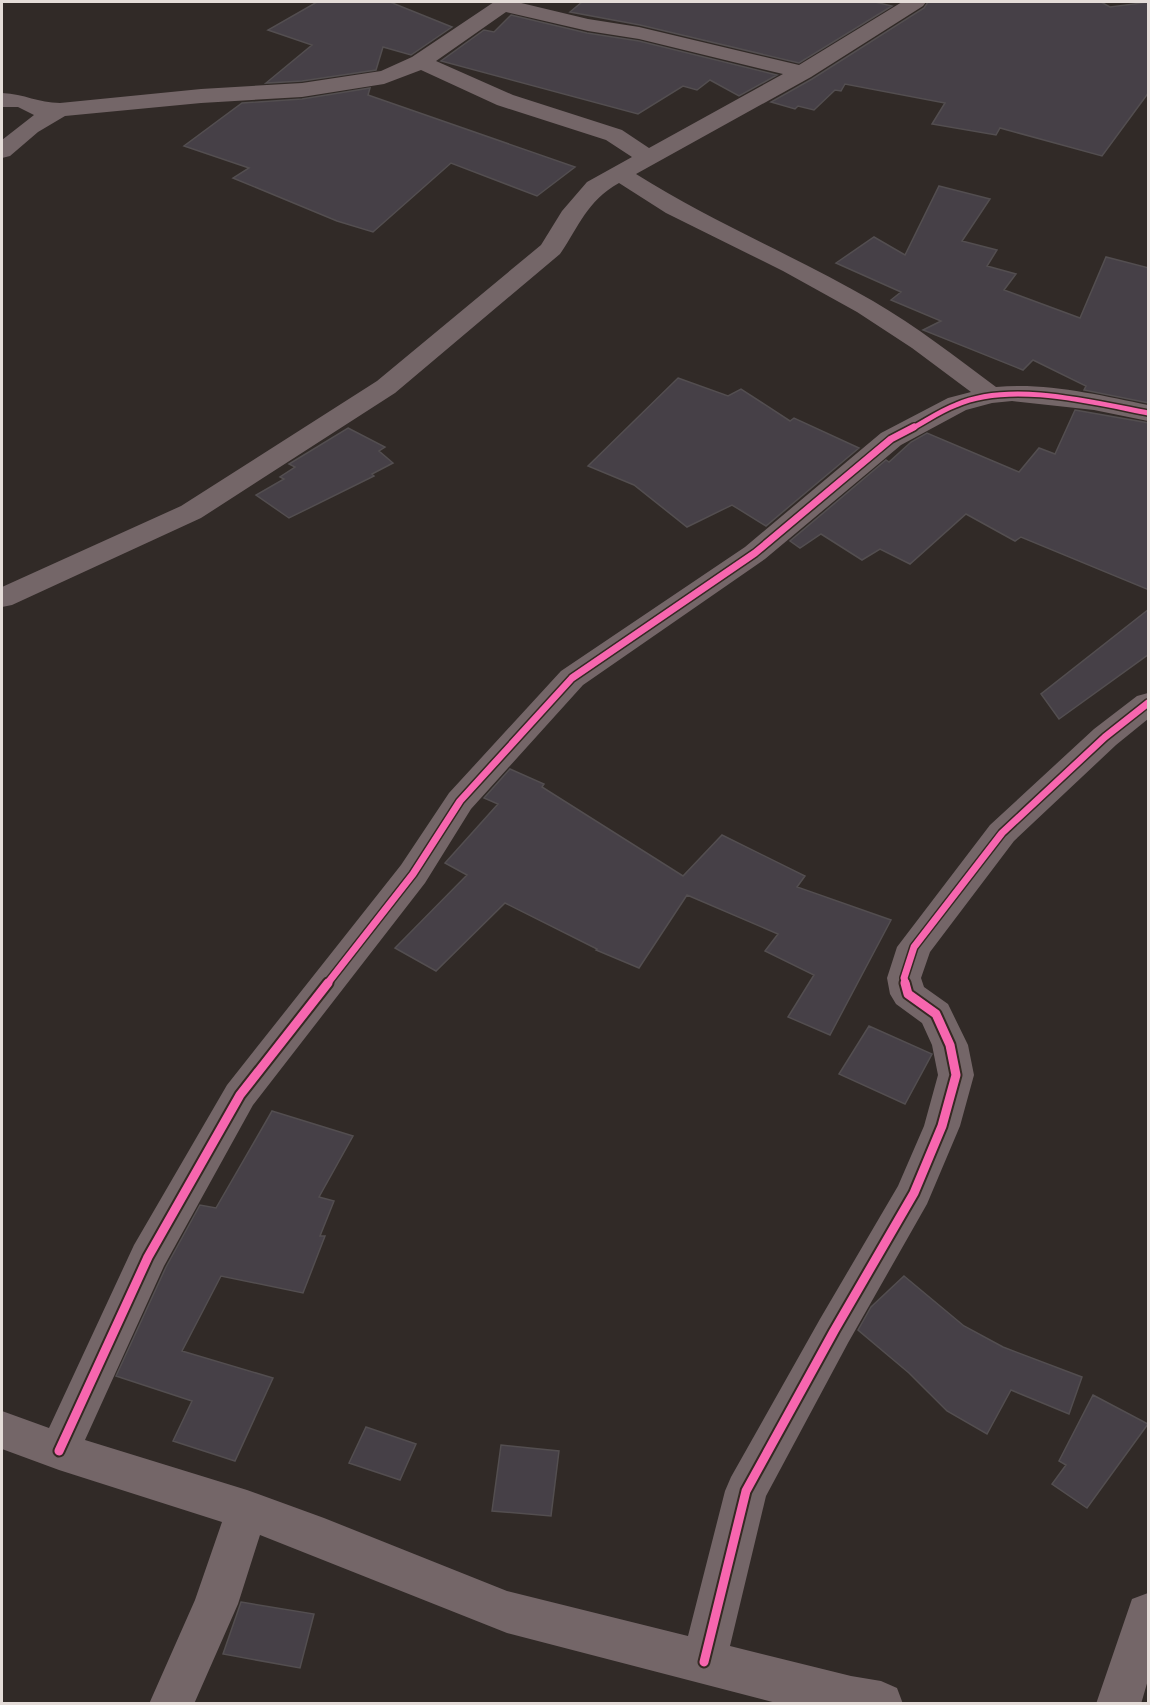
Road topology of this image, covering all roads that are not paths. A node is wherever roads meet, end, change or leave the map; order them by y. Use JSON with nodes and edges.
{"nodes":[{"id":1,"x":916,"y":2,"type":"edge"},
{"id":2,"x":505,"y":3,"type":"edge"},
{"id":3,"x":420,"y":62,"type":"junction"},
{"id":4,"x":803,"y":72,"type":"junction"},
{"id":5,"x":2,"y":99,"type":"edge"},
{"id":6,"x":60,"y":110,"type":"junction"},
{"id":7,"x":2,"y":151,"type":"edge"},
{"id":8,"x":647,"y":157,"type":"junction"},
{"id":9,"x":619,"y":173,"type":"junction"},
{"id":10,"x":991,"y":395,"type":"junction"},
{"id":11,"x":1149,"y":413,"type":"edge"},
{"id":12,"x":2,"y":598,"type":"edge"},
{"id":13,"x":1149,"y":703,"type":"edge"},
{"id":14,"x":2,"y":1430,"type":"edge"},
{"id":15,"x":59,"y":1451,"type":"junction"},
{"id":16,"x":247,"y":1510,"type":"junction"},
{"id":17,"x":1149,"y":1614,"type":"edge"},
{"id":18,"x":704,"y":1662,"type":"junction"},
{"id":19,"x":171,"y":1704,"type":"edge"},
{"id":20,"x":881,"y":1704,"type":"edge"},
{"id":21,"x":1118,"y":1704,"type":"edge"}],
"edges":[{"from":1,"to":4,"type":"street"},
{"from":2,"to":3,"type":"street"},
{"from":2,"to":4,"type":"street"},
{"from":3,"to":6,"type":"street"},
{"from":3,"to":8,"type":"street"},
{"from":4,"to":8,"type":"street"},
{"from":5,"to":6,"type":"street"},
{"from":6,"to":7,"type":"street"},
{"from":8,"to":9,"type":"street"},
{"from":9,"to":10,"type":"street"},
{"from":9,"to":12,"type":"street"},
{"from":10,"to":11,"type":"street"},
{"from":10,"to":15,"type":"street"},
{"from":13,"to":18,"type":"street"},
{"from":14,"to":15,"type":"street"},
{"from":15,"to":16,"type":"street"},
{"from":16,"to":18,"type":"street"},
{"from":16,"to":19,"type":"street"},
{"from":17,"to":21,"type":"street"},
{"from":18,"to":20,"type":"street"}]}
